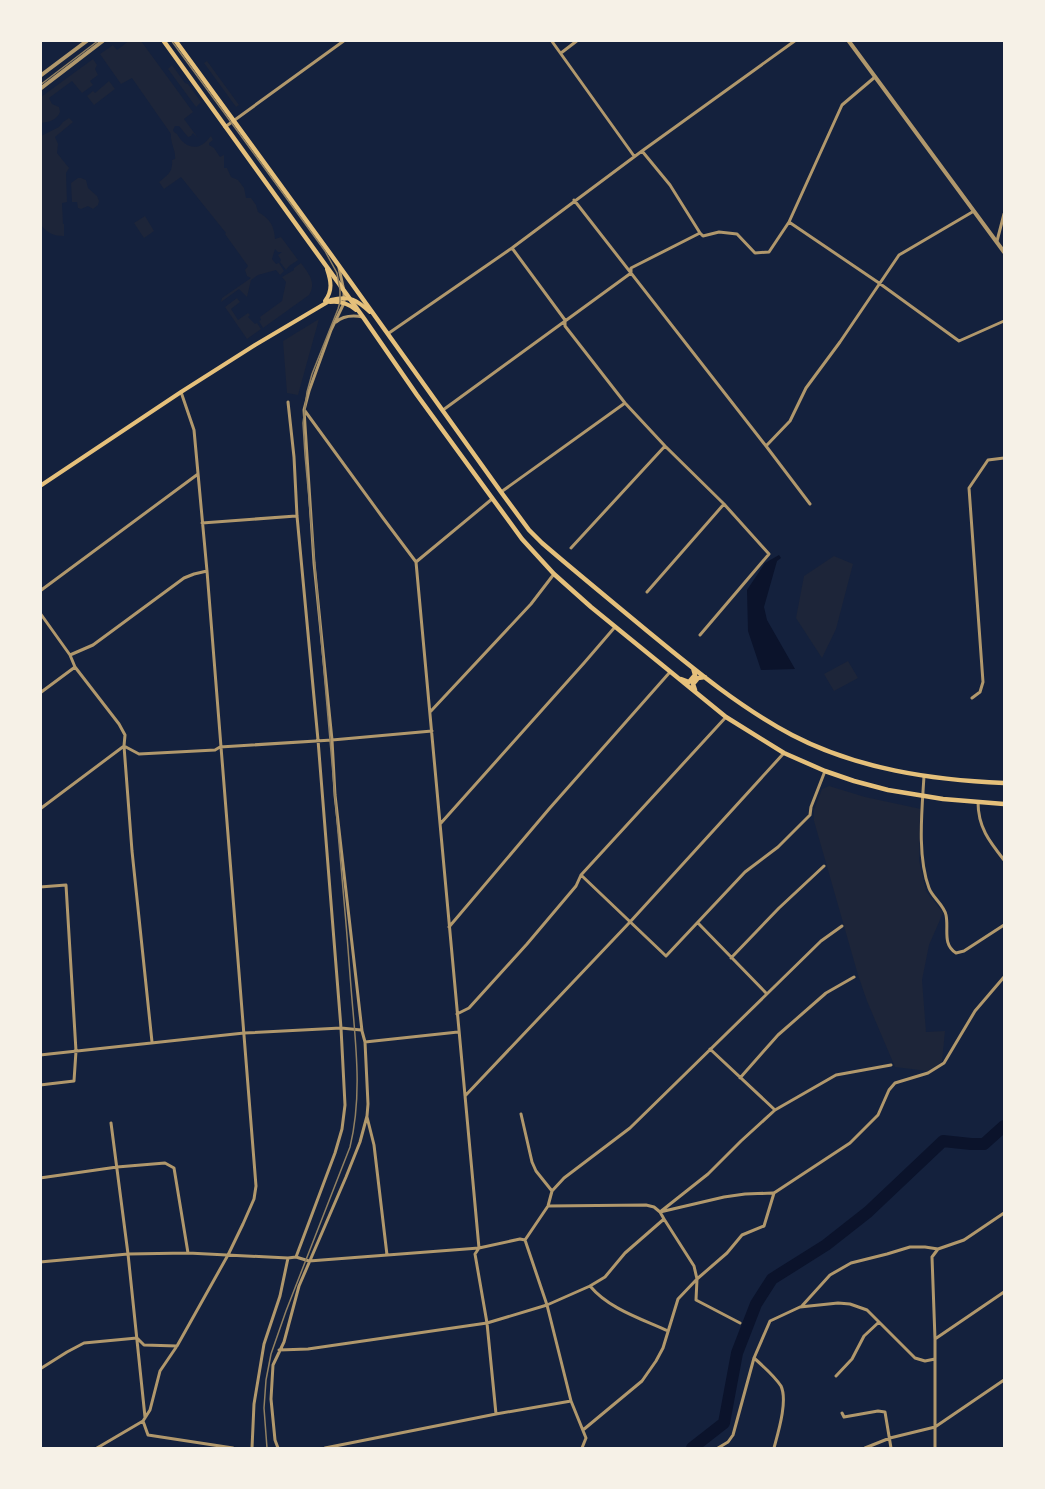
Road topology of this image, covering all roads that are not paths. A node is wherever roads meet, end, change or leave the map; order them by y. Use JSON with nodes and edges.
{"nodes":[{"id":1,"x":88,"y":40,"type":"edge"},
{"id":2,"x":105,"y":40,"type":"edge"},
{"id":3,"x":163,"y":40,"type":"edge"},
{"id":4,"x":175,"y":40,"type":"edge"},
{"id":5,"x":345,"y":40,"type":"edge"},
{"id":6,"x":551,"y":40,"type":"edge"},
{"id":7,"x":578,"y":40,"type":"edge"},
{"id":8,"x":796,"y":40,"type":"edge"},
{"id":9,"x":848,"y":40,"type":"edge"},
{"id":10,"x":561,"y":54,"type":"junction"},
{"id":11,"x":40,"y":76,"type":"edge"},
{"id":12,"x":875,"y":77,"type":"junction"},
{"id":13,"x":40,"y":89,"type":"edge"},
{"id":14,"x":234,"y":121,"type":"junction"},
{"id":15,"x":225,"y":128,"type":"junction"},
{"id":16,"x":642,"y":151,"type":"junction"},
{"id":17,"x":635,"y":156,"type":"junction"},
{"id":18,"x":574,"y":200,"type":"junction"},
{"id":19,"x":974,"y":211,"type":"junction"},
{"id":20,"x":1005,"y":214,"type":"edge"},
{"id":21,"x":789,"y":222,"type":"junction"},
{"id":22,"x":700,"y":233,"type":"junction"},
{"id":23,"x":996,"y":242,"type":"junction"},
{"id":24,"x":512,"y":248,"type":"junction"},
{"id":25,"x":1005,"y":252,"type":"edge"},
{"id":26,"x":332,"y":256,"type":"junction"},
{"id":27,"x":327,"y":269,"type":"junction"},
{"id":28,"x":631,"y":273,"type":"junction"},
{"id":29,"x":879,"y":284,"type":"junction"},
{"id":30,"x":344,"y":291,"type":"junction"},
{"id":31,"x":346,"y":300,"type":"junction"},
{"id":32,"x":323,"y":304,"type":"junction"},
{"id":33,"x":375,"y":316,"type":"junction"},
{"id":34,"x":363,"y":317,"type":"junction"},
{"id":35,"x":565,"y":320,"type":"junction"},
{"id":36,"x":1005,"y":321,"type":"edge"},
{"id":37,"x":334,"y":323,"type":"junction"},
{"id":38,"x":388,"y":334,"type":"junction"},
{"id":39,"x":181,"y":392,"type":"junction"},
{"id":40,"x":288,"y":402,"type":"dead end"},
{"id":41,"x":626,"y":403,"type":"junction"},
{"id":42,"x":304,"y":410,"type":"junction"},
{"id":43,"x":443,"y":410,"type":"junction"},
{"id":44,"x":665,"y":446,"type":"junction"},
{"id":45,"x":766,"y":446,"type":"junction"},
{"id":46,"x":1005,"y":458,"type":"edge"},
{"id":47,"x":198,"y":474,"type":"junction"},
{"id":48,"x":40,"y":486,"type":"edge"},
{"id":49,"x":501,"y":492,"type":"junction"},
{"id":50,"x":492,"y":499,"type":"junction"},
{"id":51,"x":724,"y":504,"type":"junction"},
{"id":52,"x":810,"y":504,"type":"dead end"},
{"id":53,"x":297,"y":516,"type":"junction"},
{"id":54,"x":202,"y":523,"type":"junction"},
{"id":55,"x":571,"y":548,"type":"dead end"},
{"id":56,"x":416,"y":562,"type":"junction"},
{"id":57,"x":207,"y":571,"type":"junction"},
{"id":58,"x":554,"y":574,"type":"junction"},
{"id":59,"x":40,"y":591,"type":"edge"},
{"id":60,"x":647,"y":592,"type":"dead end"},
{"id":61,"x":40,"y":613,"type":"edge"},
{"id":62,"x":615,"y":627,"type":"junction"},
{"id":63,"x":700,"y":635,"type":"dead end"},
{"id":64,"x":70,"y":655,"type":"junction"},
{"id":65,"x":75,"y":667,"type":"junction"},
{"id":66,"x":693,"y":668,"type":"junction"},
{"id":67,"x":670,"y":672,"type":"junction"},
{"id":68,"x":705,"y":677,"type":"junction"},
{"id":69,"x":678,"y":679,"type":"junction"},
{"id":70,"x":40,"y":693,"type":"edge"},
{"id":71,"x":696,"y":693,"type":"junction"},
{"id":72,"x":972,"y":698,"type":"dead end"},
{"id":73,"x":430,"y":712,"type":"junction"},
{"id":74,"x":726,"y":717,"type":"junction"},
{"id":75,"x":432,"y":731,"type":"junction"},
{"id":76,"x":318,"y":740,"type":"junction"},
{"id":77,"x":332,"y":740,"type":"junction"},
{"id":78,"x":124,"y":747,"type":"junction"},
{"id":79,"x":220,"y":747,"type":"junction"},
{"id":80,"x":784,"y":753,"type":"junction"},
{"id":81,"x":825,"y":771,"type":"junction"},
{"id":82,"x":924,"y":776,"type":"junction"},
{"id":83,"x":1005,"y":783,"type":"edge"},
{"id":84,"x":923,"y":797,"type":"junction"},
{"id":85,"x":978,"y":802,"type":"junction"},
{"id":86,"x":1005,"y":804,"type":"edge"},
{"id":87,"x":40,"y":809,"type":"edge"},
{"id":88,"x":440,"y":824,"type":"junction"},
{"id":89,"x":1005,"y":860,"type":"edge"},
{"id":90,"x":824,"y":866,"type":"dead end"},
{"id":91,"x":581,"y":874,"type":"junction"},
{"id":92,"x":40,"y":887,"type":"edge"},
{"id":93,"x":630,"y":922,"type":"junction"},
{"id":94,"x":698,"y":923,"type":"junction"},
{"id":95,"x":1005,"y":925,"type":"edge"},
{"id":96,"x":842,"y":926,"type":"dead end"},
{"id":97,"x":449,"y":927,"type":"junction"},
{"id":98,"x":731,"y":958,"type":"junction"},
{"id":99,"x":854,"y":977,"type":"dead end"},
{"id":100,"x":1005,"y":977,"type":"edge"},
{"id":101,"x":766,"y":993,"type":"junction"},
{"id":102,"x":457,"y":1014,"type":"junction"},
{"id":103,"x":340,"y":1028,"type":"junction"},
{"id":104,"x":362,"y":1030,"type":"junction"},
{"id":105,"x":459,"y":1032,"type":"junction"},
{"id":106,"x":244,"y":1033,"type":"junction"},
{"id":107,"x":152,"y":1042,"type":"junction"},
{"id":108,"x":365,"y":1042,"type":"junction"},
{"id":109,"x":710,"y":1049,"type":"junction"},
{"id":110,"x":76,"y":1051,"type":"junction"},
{"id":111,"x":40,"y":1055,"type":"edge"},
{"id":112,"x":891,"y":1065,"type":"dead end"},
{"id":113,"x":740,"y":1078,"type":"junction"},
{"id":114,"x":40,"y":1084,"type":"edge"},
{"id":115,"x":465,"y":1096,"type":"junction"},
{"id":116,"x":776,"y":1110,"type":"junction"},
{"id":117,"x":521,"y":1114,"type":"dead end"},
{"id":118,"x":367,"y":1116,"type":"junction"},
{"id":119,"x":111,"y":1123,"type":"dead end"},
{"id":120,"x":117,"y":1167,"type":"junction"},
{"id":121,"x":40,"y":1178,"type":"edge"},
{"id":122,"x":552,"y":1191,"type":"junction"},
{"id":123,"x":774,"y":1193,"type":"junction"},
{"id":124,"x":548,"y":1206,"type":"junction"},
{"id":125,"x":660,"y":1212,"type":"junction"},
{"id":126,"x":1005,"y":1213,"type":"edge"},
{"id":127,"x":664,"y":1219,"type":"junction"},
{"id":128,"x":525,"y":1240,"type":"junction"},
{"id":129,"x":479,"y":1248,"type":"junction"},
{"id":130,"x":938,"y":1249,"type":"junction"},
{"id":131,"x":188,"y":1253,"type":"junction"},
{"id":132,"x":128,"y":1254,"type":"junction"},
{"id":133,"x":228,"y":1255,"type":"junction"},
{"id":134,"x":387,"y":1255,"type":"junction"},
{"id":135,"x":296,"y":1257,"type":"junction"},
{"id":136,"x":288,"y":1258,"type":"junction"},
{"id":137,"x":309,"y":1261,"type":"junction"},
{"id":138,"x":40,"y":1262,"type":"edge"},
{"id":139,"x":697,"y":1278,"type":"junction"},
{"id":140,"x":590,"y":1286,"type":"junction"},
{"id":141,"x":1005,"y":1292,"type":"edge"},
{"id":142,"x":547,"y":1305,"type":"junction"},
{"id":143,"x":800,"y":1307,"type":"junction"},
{"id":144,"x":879,"y":1322,"type":"junction"},
{"id":145,"x":487,"y":1323,"type":"junction"},
{"id":146,"x":740,"y":1323,"type":"dead end"},
{"id":147,"x":668,"y":1331,"type":"junction"},
{"id":148,"x":137,"y":1338,"type":"junction"},
{"id":149,"x":934,"y":1339,"type":"junction"},
{"id":150,"x":177,"y":1346,"type":"junction"},
{"id":151,"x":279,"y":1350,"type":"junction"},
{"id":152,"x":754,"y":1358,"type":"junction"},
{"id":153,"x":935,"y":1359,"type":"junction"},
{"id":154,"x":40,"y":1369,"type":"edge"},
{"id":155,"x":836,"y":1376,"type":"dead end"},
{"id":156,"x":1005,"y":1380,"type":"edge"},
{"id":157,"x":571,"y":1401,"type":"junction"},
{"id":158,"x":842,"y":1413,"type":"dead end"},
{"id":159,"x":496,"y":1414,"type":"junction"},
{"id":160,"x":144,"y":1420,"type":"junction"},
{"id":161,"x":935,"y":1427,"type":"junction"},
{"id":162,"x":583,"y":1430,"type":"junction"},
{"id":163,"x":890,"y":1438,"type":"junction"},
{"id":164,"x":278,"y":1448,"type":"edge"},
{"id":165,"x":97,"y":1449,"type":"edge"},
{"id":166,"x":233,"y":1449,"type":"edge"},
{"id":167,"x":252,"y":1449,"type":"edge"},
{"id":168,"x":283,"y":1449,"type":"edge"},
{"id":169,"x":325,"y":1449,"type":"edge"},
{"id":170,"x":582,"y":1449,"type":"edge"},
{"id":171,"x":718,"y":1449,"type":"edge"},
{"id":172,"x":774,"y":1449,"type":"edge"},
{"id":173,"x":865,"y":1449,"type":"edge"},
{"id":174,"x":891,"y":1449,"type":"edge"},
{"id":175,"x":935,"y":1449,"type":"edge"}],
"edges":[{"from":1,"to":11,"type":"street"},
{"from":2,"to":13,"type":"street"},
{"from":3,"to":15,"type":"main road"},
{"from":4,"to":14,"type":"main road"},
{"from":5,"to":14,"type":"street"},
{"from":6,"to":10,"type":"street"},
{"from":7,"to":10,"type":"street"},
{"from":8,"to":16,"type":"street"},
{"from":9,"to":12,"type":"street"},
{"from":10,"to":17,"type":"street"},
{"from":12,"to":19,"type":"street"},
{"from":12,"to":21,"type":"street"},
{"from":14,"to":15,"type":"street"},
{"from":14,"to":26,"type":"main road"},
{"from":15,"to":27,"type":"main road"},
{"from":16,"to":17,"type":"street"},
{"from":16,"to":22,"type":"street"},
{"from":17,"to":18,"type":"street"},
{"from":18,"to":24,"type":"street"},
{"from":18,"to":28,"type":"street"},
{"from":19,"to":23,"type":"street"},
{"from":19,"to":29,"type":"street"},
{"from":20,"to":23,"type":"street"},
{"from":21,"to":22,"type":"street"},
{"from":21,"to":29,"type":"street"},
{"from":22,"to":28,"type":"street"},
{"from":23,"to":25,"type":"street"},
{"from":24,"to":35,"type":"street"},
{"from":24,"to":38,"type":"street"},
{"from":26,"to":30,"type":"street"},
{"from":26,"to":33,"type":"main road"},
{"from":27,"to":30,"type":"main road"},
{"from":27,"to":32,"type":"main road"},
{"from":28,"to":35,"type":"street"},
{"from":28,"to":45,"type":"street"},
{"from":29,"to":36,"type":"street"},
{"from":29,"to":45,"type":"street"},
{"from":30,"to":31,"type":"main road"},
{"from":31,"to":32,"type":"main road"},
{"from":31,"to":33,"type":"main road"},
{"from":31,"to":34,"type":"main road"},
{"from":31,"to":37,"type":"street"},
{"from":32,"to":39,"type":"main road"},
{"from":33,"to":38,"type":"main road"},
{"from":34,"to":37,"type":"street"},
{"from":34,"to":50,"type":"main road"},
{"from":35,"to":41,"type":"street"},
{"from":35,"to":43,"type":"street"},
{"from":37,"to":42,"type":"street"},
{"from":38,"to":43,"type":"main road"},
{"from":39,"to":47,"type":"street"},
{"from":39,"to":48,"type":"main road"},
{"from":40,"to":53,"type":"street"},
{"from":41,"to":44,"type":"street"},
{"from":41,"to":49,"type":"street"},
{"from":42,"to":56,"type":"street"},
{"from":42,"to":77,"type":"street"},
{"from":43,"to":49,"type":"main road"},
{"from":44,"to":51,"type":"street"},
{"from":44,"to":55,"type":"street"},
{"from":45,"to":52,"type":"street"},
{"from":46,"to":72,"type":"street"},
{"from":47,"to":54,"type":"street"},
{"from":47,"to":59,"type":"street"},
{"from":49,"to":66,"type":"main road"},
{"from":50,"to":56,"type":"street"},
{"from":50,"to":58,"type":"main road"},
{"from":51,"to":60,"type":"street"},
{"from":51,"to":63,"type":"street"},
{"from":53,"to":54,"type":"street"},
{"from":53,"to":76,"type":"street"},
{"from":54,"to":57,"type":"street"},
{"from":56,"to":73,"type":"street"},
{"from":57,"to":64,"type":"street"},
{"from":57,"to":79,"type":"street"},
{"from":58,"to":62,"type":"main road"},
{"from":58,"to":73,"type":"street"},
{"from":61,"to":64,"type":"street"},
{"from":62,"to":67,"type":"main road"},
{"from":62,"to":88,"type":"street"},
{"from":64,"to":65,"type":"street"},
{"from":65,"to":70,"type":"street"},
{"from":65,"to":78,"type":"street"},
{"from":66,"to":68,"type":"main road"},
{"from":66,"to":69,"type":"main road"},
{"from":67,"to":69,"type":"main road"},
{"from":67,"to":97,"type":"street"},
{"from":68,"to":71,"type":"main road"},
{"from":68,"to":82,"type":"main road"},
{"from":69,"to":71,"type":"main road"},
{"from":71,"to":74,"type":"main road"},
{"from":73,"to":75,"type":"street"},
{"from":74,"to":80,"type":"main road"},
{"from":74,"to":91,"type":"street"},
{"from":75,"to":77,"type":"street"},
{"from":75,"to":88,"type":"street"},
{"from":76,"to":77,"type":"street"},
{"from":76,"to":79,"type":"street"},
{"from":76,"to":103,"type":"street"},
{"from":77,"to":104,"type":"street"},
{"from":78,"to":79,"type":"street"},
{"from":78,"to":87,"type":"street"},
{"from":78,"to":107,"type":"street"},
{"from":79,"to":106,"type":"street"},
{"from":80,"to":81,"type":"main road"},
{"from":80,"to":93,"type":"street"},
{"from":81,"to":84,"type":"main road"},
{"from":81,"to":94,"type":"street"},
{"from":82,"to":83,"type":"main road"},
{"from":82,"to":84,"type":"street"},
{"from":84,"to":85,"type":"main road"},
{"from":84,"to":95,"type":"street"},
{"from":85,"to":86,"type":"main road"},
{"from":85,"to":89,"type":"street"},
{"from":88,"to":97,"type":"street"},
{"from":90,"to":98,"type":"street"},
{"from":91,"to":93,"type":"street"},
{"from":91,"to":102,"type":"street"},
{"from":92,"to":110,"type":"street"},
{"from":93,"to":94,"type":"street"},
{"from":93,"to":115,"type":"street"},
{"from":94,"to":98,"type":"street"},
{"from":96,"to":101,"type":"street"},
{"from":97,"to":102,"type":"street"},
{"from":98,"to":101,"type":"street"},
{"from":99,"to":113,"type":"street"},
{"from":100,"to":123,"type":"street"},
{"from":101,"to":109,"type":"street"},
{"from":102,"to":105,"type":"street"},
{"from":103,"to":104,"type":"street"},
{"from":103,"to":106,"type":"street"},
{"from":103,"to":135,"type":"street"},
{"from":104,"to":108,"type":"street"},
{"from":105,"to":108,"type":"street"},
{"from":105,"to":115,"type":"street"},
{"from":106,"to":107,"type":"street"},
{"from":106,"to":133,"type":"street"},
{"from":107,"to":110,"type":"street"},
{"from":108,"to":118,"type":"street"},
{"from":109,"to":113,"type":"street"},
{"from":109,"to":122,"type":"street"},
{"from":110,"to":111,"type":"street"},
{"from":110,"to":114,"type":"street"},
{"from":112,"to":116,"type":"street"},
{"from":113,"to":116,"type":"street"},
{"from":115,"to":129,"type":"street"},
{"from":116,"to":125,"type":"street"},
{"from":117,"to":122,"type":"street"},
{"from":118,"to":134,"type":"street"},
{"from":118,"to":137,"type":"street"},
{"from":119,"to":120,"type":"street"},
{"from":120,"to":121,"type":"street"},
{"from":120,"to":131,"type":"street"},
{"from":120,"to":132,"type":"street"},
{"from":122,"to":124,"type":"street"},
{"from":123,"to":125,"type":"street"},
{"from":123,"to":139,"type":"street"},
{"from":124,"to":125,"type":"street"},
{"from":124,"to":128,"type":"street"},
{"from":125,"to":127,"type":"street"},
{"from":126,"to":130,"type":"street"},
{"from":127,"to":139,"type":"street"},
{"from":127,"to":140,"type":"street"},
{"from":128,"to":129,"type":"street"},
{"from":128,"to":142,"type":"street"},
{"from":129,"to":134,"type":"street"},
{"from":129,"to":145,"type":"street"},
{"from":130,"to":143,"type":"street"},
{"from":130,"to":149,"type":"street"},
{"from":131,"to":132,"type":"street"},
{"from":131,"to":133,"type":"street"},
{"from":132,"to":138,"type":"street"},
{"from":132,"to":148,"type":"street"},
{"from":133,"to":136,"type":"street"},
{"from":133,"to":150,"type":"street"},
{"from":134,"to":137,"type":"street"},
{"from":135,"to":136,"type":"street"},
{"from":135,"to":137,"type":"street"},
{"from":136,"to":167,"type":"street"},
{"from":137,"to":151,"type":"street"},
{"from":139,"to":146,"type":"street"},
{"from":139,"to":147,"type":"street"},
{"from":140,"to":142,"type":"street"},
{"from":140,"to":147,"type":"street"},
{"from":141,"to":149,"type":"street"},
{"from":142,"to":145,"type":"street"},
{"from":142,"to":157,"type":"street"},
{"from":143,"to":144,"type":"street"},
{"from":143,"to":152,"type":"street"},
{"from":144,"to":153,"type":"street"},
{"from":144,"to":155,"type":"street"},
{"from":145,"to":151,"type":"street"},
{"from":145,"to":159,"type":"street"},
{"from":147,"to":162,"type":"street"},
{"from":148,"to":150,"type":"street"},
{"from":148,"to":154,"type":"street"},
{"from":148,"to":160,"type":"street"},
{"from":149,"to":153,"type":"street"},
{"from":150,"to":160,"type":"street"},
{"from":151,"to":164,"type":"street"},
{"from":152,"to":171,"type":"street"},
{"from":152,"to":172,"type":"street"},
{"from":153,"to":161,"type":"street"},
{"from":156,"to":161,"type":"street"},
{"from":157,"to":159,"type":"street"},
{"from":157,"to":162,"type":"street"},
{"from":158,"to":163,"type":"street"},
{"from":159,"to":169,"type":"street"},
{"from":160,"to":165,"type":"street"},
{"from":160,"to":166,"type":"street"},
{"from":161,"to":163,"type":"street"},
{"from":161,"to":175,"type":"street"},
{"from":162,"to":170,"type":"street"},
{"from":163,"to":173,"type":"street"},
{"from":163,"to":174,"type":"street"},
{"from":164,"to":168,"type":"street"}]}
